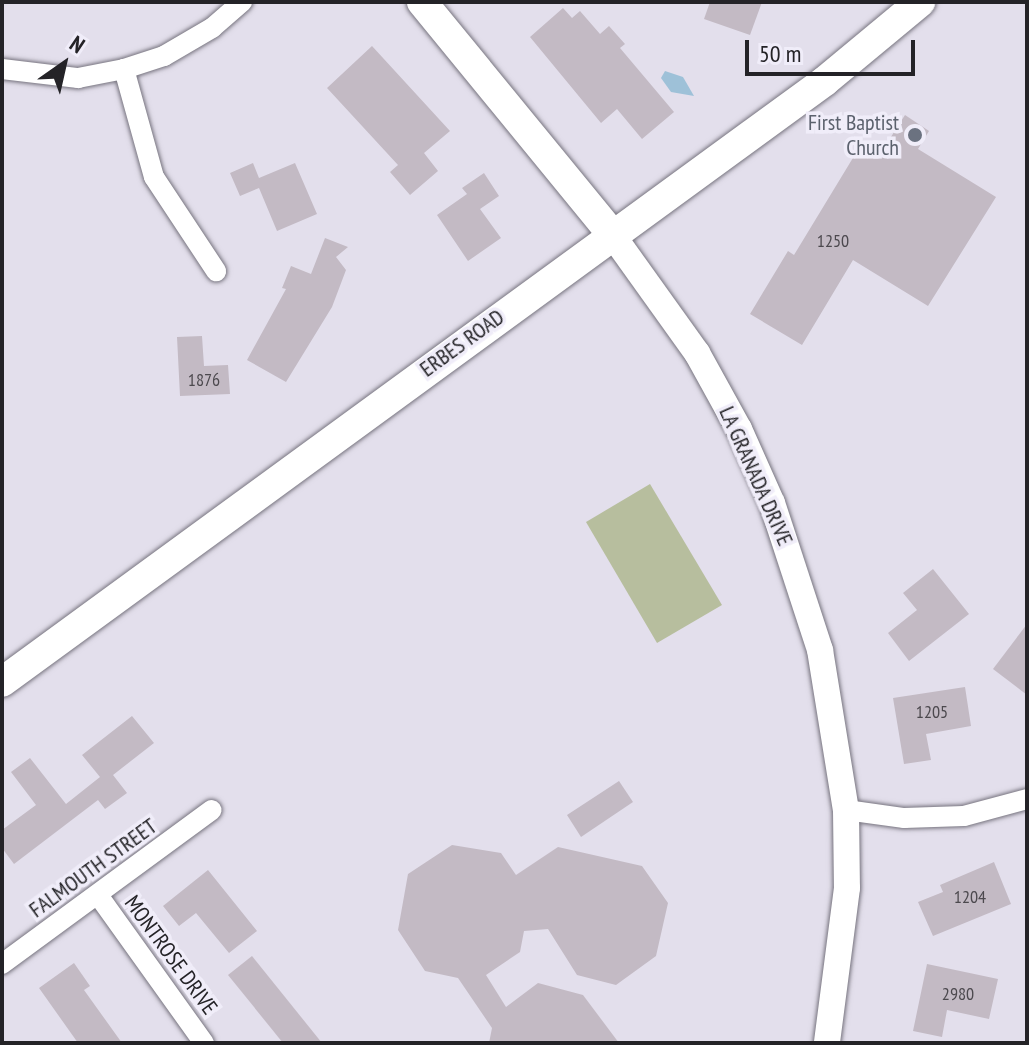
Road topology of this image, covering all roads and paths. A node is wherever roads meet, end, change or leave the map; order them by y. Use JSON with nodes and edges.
{"nodes":[{"id":1,"x":242,"y":2,"type":"edge"},
{"id":2,"x":422,"y":2,"type":"edge"},
{"id":3,"x":920,"y":2,"type":"edge"},
{"id":4,"x":2,"y":69,"type":"edge"},
{"id":5,"x":124,"y":69,"type":"junction"},
{"id":6,"x":611,"y":233,"type":"junction"},
{"id":7,"x":216,"y":271,"type":"dead end"},
{"id":8,"x":2,"y":682,"type":"edge"},
{"id":9,"x":1027,"y":799,"type":"edge"},
{"id":10,"x":212,"y":810,"type":"dead end"},
{"id":11,"x":846,"y":810,"type":"junction"},
{"id":12,"x":98,"y":895,"type":"junction"},
{"id":13,"x":2,"y":964,"type":"edge"},
{"id":14,"x":204,"y":1043,"type":"edge"},
{"id":15,"x":827,"y":1043,"type":"edge"}],
"edges":[{"from":1,"to":5,"type":"street"},
{"from":2,"to":6,"type":"main road","name":"LA GRANADA DRIVE"},
{"from":3,"to":6,"type":"main road","name":"ERBES ROAD"},
{"from":4,"to":5,"type":"street"},
{"from":5,"to":7,"type":"street"},
{"from":6,"to":8,"type":"main road","name":"ERBES ROAD"},
{"from":6,"to":11,"type":"street","name":"LA GRANADA DRIVE"},
{"from":9,"to":11,"type":"street"},
{"from":10,"to":12,"type":"street","name":"FALMOUTH STREET"},
{"from":11,"to":15,"type":"street","name":"LA GRANADA DRIVE"},
{"from":12,"to":13,"type":"street","name":"FALMOUTH STREET"},
{"from":12,"to":14,"type":"street","name":"MONTROSE DRIVE"}]}
